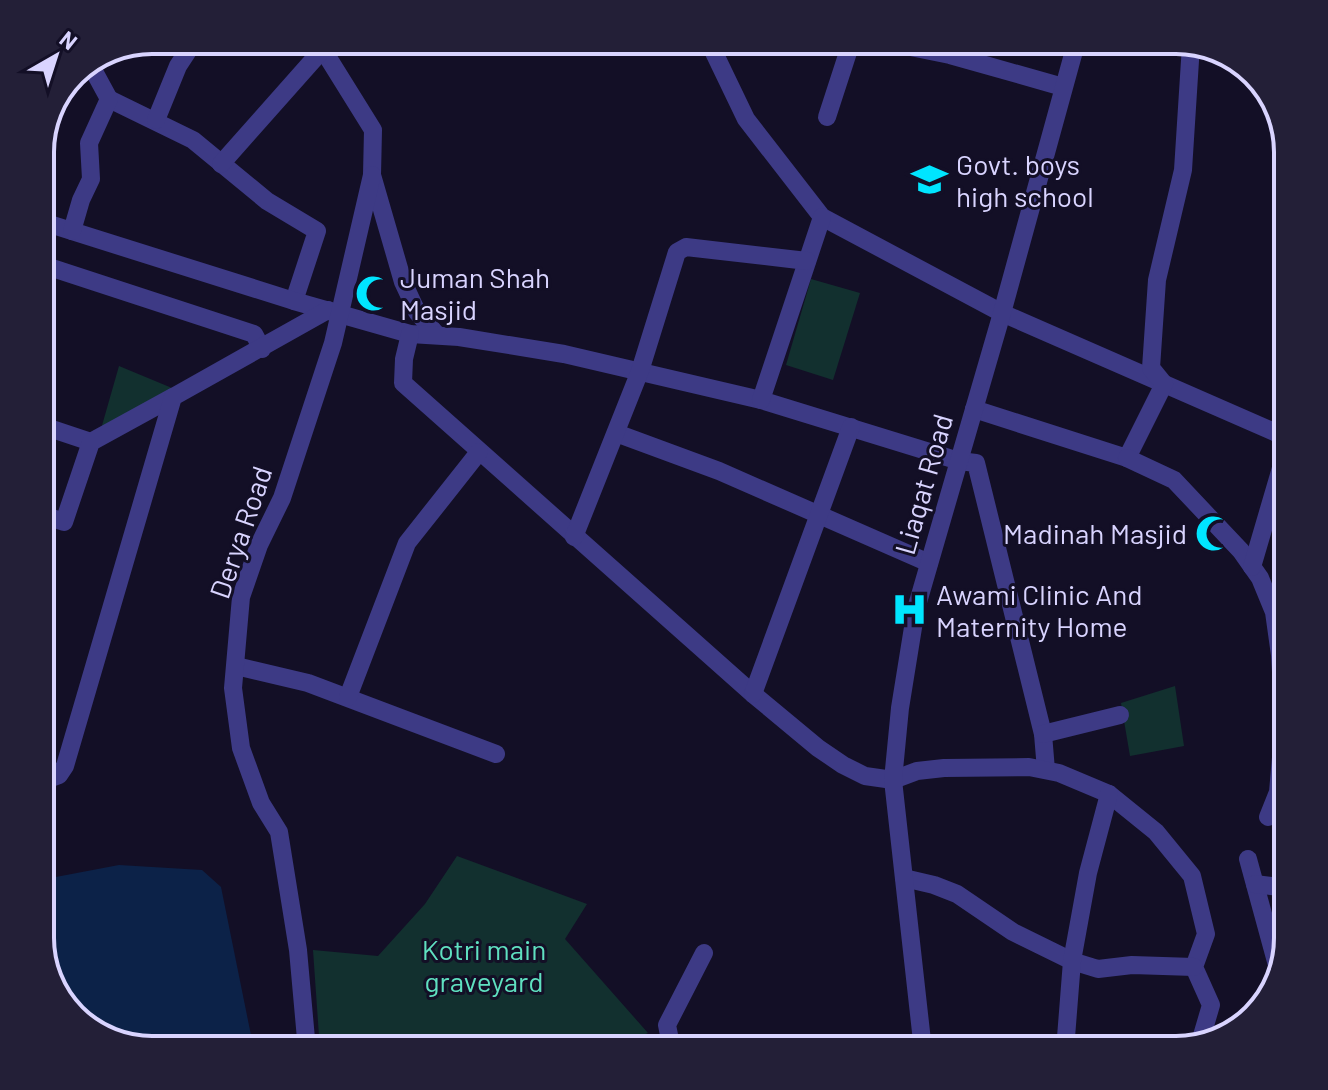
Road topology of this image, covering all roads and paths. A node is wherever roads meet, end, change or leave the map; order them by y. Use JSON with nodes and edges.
{"nodes":[{"id":1,"x":186,"y":54,"type":"edge"},
{"id":2,"x":313,"y":54,"type":"edge"},
{"id":3,"x":326,"y":54,"type":"edge"},
{"id":4,"x":715,"y":54,"type":"edge"},
{"id":5,"x":847,"y":54,"type":"edge"},
{"id":6,"x":968,"y":54,"type":"edge"},
{"id":7,"x":1073,"y":54,"type":"edge"},
{"id":8,"x":1190,"y":56,"type":"edge"},
{"id":9,"x":96,"y":75,"type":"edge"},
{"id":10,"x":1063,"y":87,"type":"junction"},
{"id":11,"x":109,"y":99,"type":"junction"},
{"id":12,"x":827,"y":117,"type":"dead end"},
{"id":13,"x":156,"y":120,"type":"junction"},
{"id":14,"x":221,"y":164,"type":"junction"},
{"id":15,"x":372,"y":175,"type":"junction"},
{"id":16,"x":822,"y":217,"type":"junction"},
{"id":17,"x":54,"y":225,"type":"edge"},
{"id":18,"x":72,"y":231,"type":"junction"},
{"id":19,"x":807,"y":261,"type":"junction"},
{"id":20,"x":54,"y":269,"type":"edge"},
{"id":21,"x":294,"y":301,"type":"junction"},
{"id":22,"x":334,"y":312,"type":"junction"},
{"id":23,"x":1002,"y":313,"type":"junction"},
{"id":24,"x":410,"y":334,"type":"junction"},
{"id":25,"x":437,"y":335,"type":"junction"},
{"id":26,"x":262,"y":349,"type":"junction"},
{"id":27,"x":640,"y":371,"type":"junction"},
{"id":28,"x":1164,"y":384,"type":"junction"},
{"id":29,"x":173,"y":397,"type":"junction"},
{"id":30,"x":761,"y":400,"type":"junction"},
{"id":31,"x":974,"y":409,"type":"junction"},
{"id":32,"x":851,"y":427,"type":"junction"},
{"id":33,"x":54,"y":430,"type":"edge"},
{"id":34,"x":616,"y":433,"type":"junction"},
{"id":35,"x":1274,"y":435,"type":"edge"},
{"id":36,"x":91,"y":442,"type":"junction"},
{"id":37,"x":479,"y":452,"type":"junction"},
{"id":38,"x":1127,"y":458,"type":"junction"},
{"id":39,"x":959,"y":461,"type":"junction"},
{"id":40,"x":1274,"y":490,"type":"edge"},
{"id":41,"x":818,"y":515,"type":"junction"},
{"id":42,"x":54,"y":519,"type":"edge"},
{"id":43,"x":574,"y":537,"type":"junction"},
{"id":44,"x":929,"y":563,"type":"junction"},
{"id":45,"x":1252,"y":567,"type":"junction"},
{"id":46,"x":1274,"y":612,"type":"edge"},
{"id":47,"x":236,"y":666,"type":"junction"},
{"id":48,"x":753,"y":694,"type":"junction"},
{"id":49,"x":348,"y":697,"type":"junction"},
{"id":50,"x":1120,"y":715,"type":"dead end"},
{"id":51,"x":1043,"y":734,"type":"junction"},
{"id":52,"x":496,"y":754,"type":"dead end"},
{"id":53,"x":1046,"y":770,"type":"junction"},
{"id":54,"x":54,"y":777,"type":"edge"},
{"id":55,"x":893,"y":780,"type":"junction"},
{"id":56,"x":1109,"y":794,"type":"junction"},
{"id":57,"x":1274,"y":802,"type":"edge"},
{"id":58,"x":1268,"y":817,"type":"dead end"},
{"id":59,"x":1248,"y":859,"type":"dead end"},
{"id":60,"x":904,"y":878,"type":"junction"},
{"id":61,"x":1255,"y":884,"type":"junction"},
{"id":62,"x":1274,"y":886,"type":"edge"},
{"id":63,"x":1273,"y":950,"type":"edge"},
{"id":64,"x":704,"y":953,"type":"dead end"},
{"id":65,"x":1072,"y":961,"type":"junction"},
{"id":66,"x":1194,"y":967,"type":"junction"},
{"id":67,"x":1203,"y":1032,"type":"edge"},
{"id":68,"x":306,"y":1036,"type":"edge"},
{"id":69,"x":669,"y":1036,"type":"edge"},
{"id":70,"x":921,"y":1036,"type":"edge"},
{"id":71,"x":1066,"y":1036,"type":"edge"}],
"edges":[{"from":1,"to":13,"type":"street"},
{"from":2,"to":14,"type":"street"},
{"from":3,"to":15,"type":"street"},
{"from":4,"to":16,"type":"street"},
{"from":5,"to":12,"type":"street"},
{"from":6,"to":10,"type":"street"},
{"from":7,"to":10,"type":"street","name":"Liaqat Road"},
{"from":8,"to":28,"type":"street"},
{"from":9,"to":11,"type":"street"},
{"from":10,"to":23,"type":"street","name":"Liaqat Road"},
{"from":11,"to":13,"type":"street"},
{"from":11,"to":18,"type":"street"},
{"from":13,"to":14,"type":"street"},
{"from":14,"to":21,"type":"street"},
{"from":15,"to":22,"type":"street","name":"Derya Road"},
{"from":15,"to":25,"type":"street"},
{"from":16,"to":19,"type":"street"},
{"from":16,"to":23,"type":"street"},
{"from":17,"to":18,"type":"street"},
{"from":18,"to":21,"type":"street"},
{"from":19,"to":27,"type":"street"},
{"from":19,"to":30,"type":"street"},
{"from":20,"to":26,"type":"street"},
{"from":21,"to":22,"type":"street"},
{"from":22,"to":24,"type":"street"},
{"from":22,"to":26,"type":"street"},
{"from":22,"to":47,"type":"street","name":"Derya Road"},
{"from":23,"to":28,"type":"street"},
{"from":23,"to":31,"type":"street","name":"Liaqat Road"},
{"from":24,"to":25,"type":"street"},
{"from":24,"to":37,"type":"street"},
{"from":25,"to":27,"type":"street"},
{"from":26,"to":29,"type":"street"},
{"from":27,"to":30,"type":"street"},
{"from":27,"to":34,"type":"street"},
{"from":28,"to":35,"type":"street"},
{"from":28,"to":38,"type":"street"},
{"from":29,"to":36,"type":"street"},
{"from":29,"to":54,"type":"street"},
{"from":30,"to":32,"type":"street"},
{"from":31,"to":38,"type":"street"},
{"from":31,"to":39,"type":"street","name":"Liaqat Road"},
{"from":32,"to":39,"type":"street"},
{"from":32,"to":41,"type":"street"},
{"from":33,"to":36,"type":"street"},
{"from":34,"to":41,"type":"street"},
{"from":34,"to":43,"type":"street"},
{"from":36,"to":42,"type":"street"},
{"from":37,"to":43,"type":"street"},
{"from":37,"to":49,"type":"street"},
{"from":38,"to":45,"type":"street"},
{"from":39,"to":44,"type":"street","name":"Liaqat Road"},
{"from":39,"to":51,"type":"street"},
{"from":40,"to":45,"type":"street"},
{"from":41,"to":44,"type":"street"},
{"from":41,"to":48,"type":"street"},
{"from":43,"to":48,"type":"street"},
{"from":44,"to":55,"type":"street","name":"Liaqat Road"},
{"from":45,"to":46,"type":"street"},
{"from":47,"to":49,"type":"street"},
{"from":47,"to":68,"type":"street","name":"Derya Road"},
{"from":48,"to":55,"type":"street"},
{"from":49,"to":52,"type":"street"},
{"from":50,"to":51,"type":"street"},
{"from":51,"to":53,"type":"street"},
{"from":53,"to":55,"type":"street"},
{"from":53,"to":56,"type":"street"},
{"from":55,"to":60,"type":"street","name":"Liaqat Road"},
{"from":56,"to":65,"type":"street"},
{"from":56,"to":66,"type":"street"},
{"from":57,"to":58,"type":"street"},
{"from":59,"to":61,"type":"street"},
{"from":60,"to":65,"type":"street"},
{"from":60,"to":70,"type":"street","name":"Liaqat Road"},
{"from":61,"to":62,"type":"street"},
{"from":61,"to":63,"type":"street"},
{"from":64,"to":69,"type":"street"},
{"from":65,"to":66,"type":"street"},
{"from":65,"to":71,"type":"street"},
{"from":66,"to":67,"type":"street"}]}
